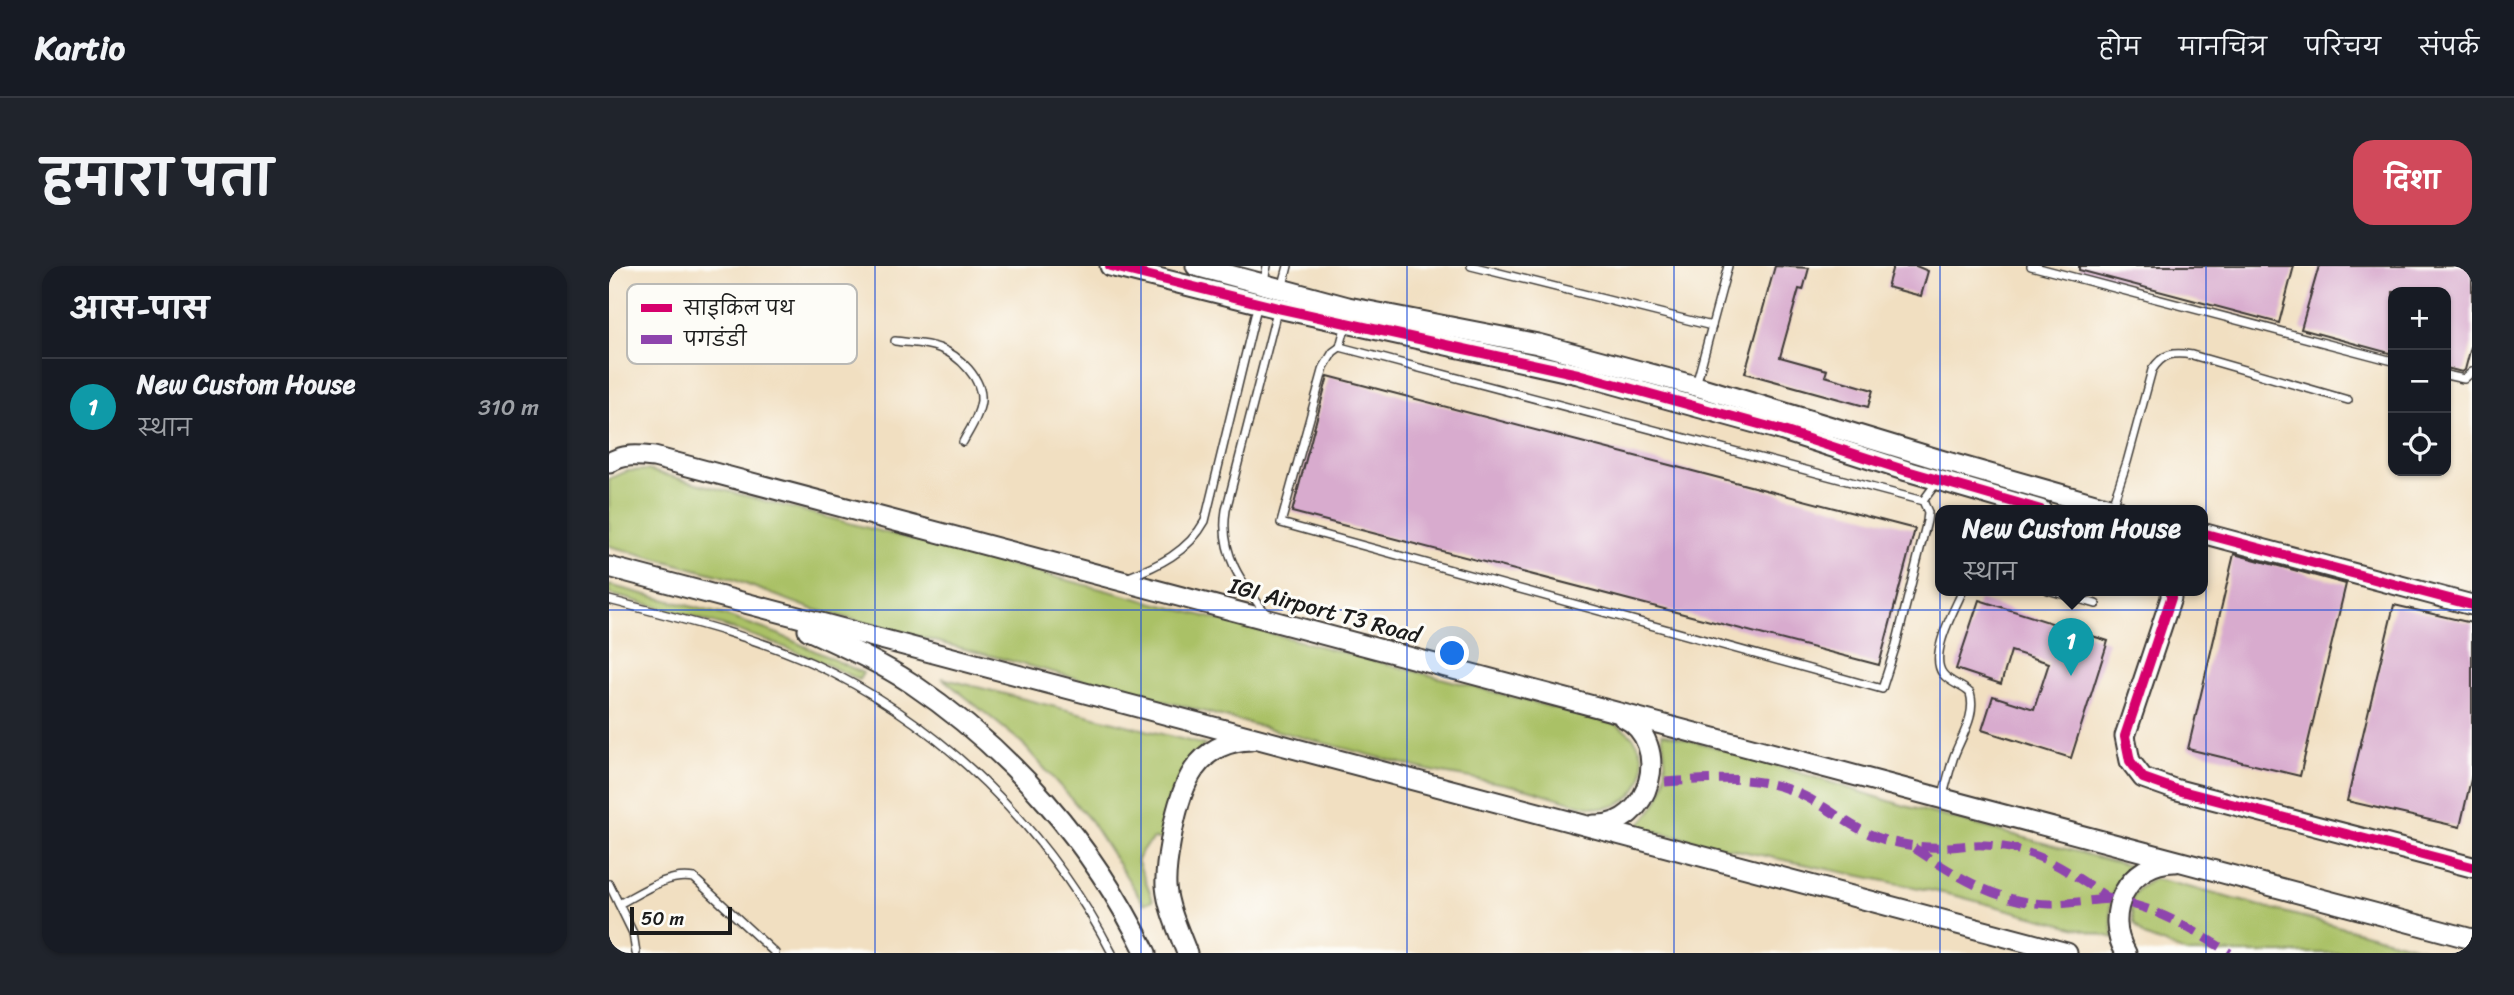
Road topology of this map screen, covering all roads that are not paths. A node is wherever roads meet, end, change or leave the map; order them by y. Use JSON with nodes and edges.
{"nodes":[{"id":1,"x":1110,"y":266,"type":"edge"},
{"id":2,"x":1196,"y":266,"type":"edge"},
{"id":3,"x":1288,"y":266,"type":"edge"},
{"id":4,"x":1471,"y":266,"type":"edge"},
{"id":5,"x":1728,"y":266,"type":"edge"},
{"id":6,"x":2031,"y":266,"type":"edge"},
{"id":7,"x":1243,"y":272,"type":"edge"},
{"id":8,"x":1265,"y":275,"type":"edge"},
{"id":9,"x":1280,"y":299,"type":"junction"},
{"id":10,"x":1258,"y":303,"type":"junction"},
{"id":11,"x":1346,"y":323,"type":"junction"},
{"id":12,"x":1712,"y":326,"type":"junction"},
{"id":13,"x":895,"y":341,"type":"dead end"},
{"id":14,"x":1340,"y":347,"type":"junction"},
{"id":15,"x":2388,"y":360,"type":"edge"},
{"id":16,"x":2472,"y":372,"type":"edge"},
{"id":17,"x":2451,"y":376,"type":"edge"},
{"id":18,"x":1696,"y":386,"type":"junction"},
{"id":19,"x":2348,"y":400,"type":"dead end"},
{"id":20,"x":963,"y":442,"type":"dead end"},
{"id":21,"x":609,"y":446,"type":"edge"},
{"id":22,"x":653,"y":457,"type":"junction"},
{"id":23,"x":1944,"y":461,"type":"junction"},
{"id":24,"x":609,"y":463,"type":"edge"},
{"id":25,"x":1938,"y":480,"type":"junction"},
{"id":26,"x":1923,"y":501,"type":"junction"},
{"id":27,"x":1993,"y":503,"type":"edge"},
{"id":28,"x":2100,"y":505,"type":"edge"},
{"id":29,"x":2115,"y":505,"type":"edge"},
{"id":30,"x":2208,"y":535,"type":"edge"},
{"id":31,"x":614,"y":567,"type":"edge"},
{"id":32,"x":1119,"y":581,"type":"junction"},
{"id":33,"x":1960,"y":596,"type":"edge"},
{"id":34,"x":2069,"y":596,"type":"edge"},
{"id":35,"x":2171,"y":596,"type":"edge"},
{"id":36,"x":609,"y":600,"type":"edge"},
{"id":37,"x":2096,"y":604,"type":"dead end"},
{"id":38,"x":752,"y":605,"type":"junction"},
{"id":39,"x":2472,"y":605,"type":"edge"},
{"id":40,"x":1273,"y":622,"type":"junction"},
{"id":41,"x":1609,"y":710,"type":"junction"},
{"id":42,"x":1262,"y":740,"type":"junction"},
{"id":43,"x":1942,"y":798,"type":"junction"},
{"id":44,"x":1580,"y":824,"type":"junction"},
{"id":45,"x":2190,"y":864,"type":"junction"},
{"id":46,"x":2472,"y":867,"type":"edge"},
{"id":47,"x":609,"y":884,"type":"edge"},
{"id":48,"x":619,"y":904,"type":"junction"},
{"id":49,"x":2472,"y":939,"type":"edge"},
{"id":50,"x":636,"y":953,"type":"edge"},
{"id":51,"x":775,"y":953,"type":"edge"},
{"id":52,"x":1112,"y":953,"type":"edge"},
{"id":53,"x":1146,"y":953,"type":"edge"},
{"id":54,"x":1187,"y":953,"type":"edge"},
{"id":55,"x":2067,"y":953,"type":"edge"},
{"id":56,"x":2126,"y":953,"type":"edge"}],
"edges":[{"from":1,"to":10,"type":"main road"},
{"from":2,"to":7,"type":"main road"},
{"from":3,"to":9,"type":"lane"},
{"from":4,"to":12,"type":"lane"},
{"from":5,"to":12,"type":"lane"},
{"from":6,"to":15,"type":"lane"},
{"from":7,"to":8,"type":"main road"},
{"from":8,"to":9,"type":"main road"},
{"from":8,"to":10,"type":"lane"},
{"from":9,"to":10,"type":"main road"},
{"from":9,"to":11,"type":"main road"},
{"from":9,"to":18,"type":"main road"},
{"from":9,"to":40,"type":"lane"},
{"from":10,"to":32,"type":"lane"},
{"from":11,"to":14,"type":"lane"},
{"from":11,"to":25,"type":"main road"},
{"from":12,"to":18,"type":"lane"},
{"from":13,"to":20,"type":"lane"},
{"from":14,"to":26,"type":"lane"},
{"from":14,"to":26,"type":"lane"},
{"from":16,"to":17,"type":"lane"},
{"from":18,"to":23,"type":"main road"},
{"from":19,"to":29,"type":"lane"},
{"from":21,"to":22,"type":"main road"},
{"from":22,"to":24,"type":"main road"},
{"from":22,"to":32,"type":"main road","name":"IGI Airport T3 Road"},
{"from":23,"to":25,"type":"lane"},
{"from":23,"to":28,"type":"main road"},
{"from":25,"to":26,"type":"lane"},
{"from":25,"to":27,"type":"main road"},
{"from":30,"to":39,"type":"main road"},
{"from":31,"to":38,"type":"main road"},
{"from":32,"to":40,"type":"main road","name":"IGI Airport T3 Road"},
{"from":33,"to":43,"type":"lane"},
{"from":34,"to":37,"type":"lane"},
{"from":35,"to":46,"type":"main road"},
{"from":36,"to":52,"type":"lane"},
{"from":38,"to":42,"type":"main road"},
{"from":38,"to":53,"type":"main road"},
{"from":40,"to":41,"type":"main road","name":"IGI Airport T3 Road"},
{"from":41,"to":43,"type":"main road","name":"IGI Airport T3 Road"},
{"from":41,"to":44,"type":"main road"},
{"from":42,"to":44,"type":"main road"},
{"from":42,"to":54,"type":"main road"},
{"from":43,"to":45,"type":"main road","name":"IGI Airport T3 Road"},
{"from":44,"to":55,"type":"main road"},
{"from":45,"to":49,"type":"main road","name":"IGI Airport T3 Road"},
{"from":45,"to":56,"type":"main road"},
{"from":47,"to":48,"type":"lane"},
{"from":48,"to":50,"type":"lane"},
{"from":48,"to":51,"type":"lane"}]}
